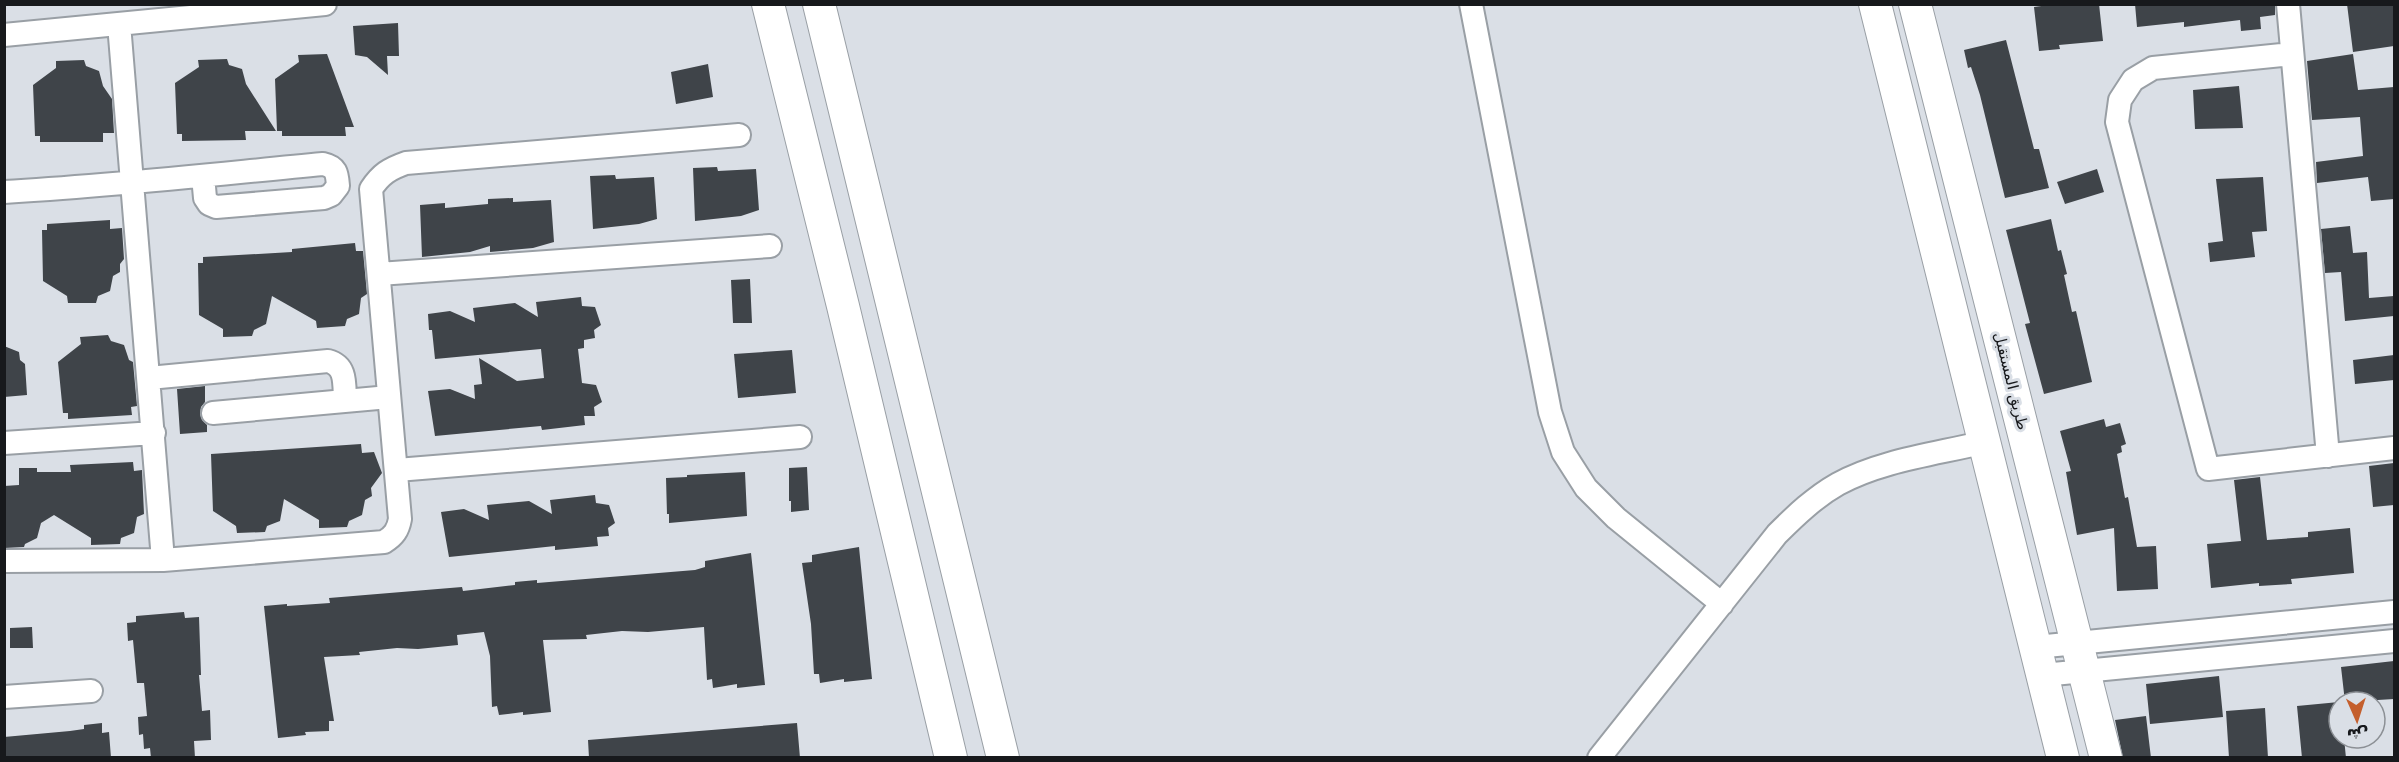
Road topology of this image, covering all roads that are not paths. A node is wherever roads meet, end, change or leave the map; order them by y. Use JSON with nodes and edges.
{"nodes":[{"id":1,"x":325,"y":4,"type":"edge"},
{"id":2,"x":768,"y":4,"type":"edge"},
{"id":3,"x":819,"y":4,"type":"edge"},
{"id":4,"x":1471,"y":4,"type":"edge"},
{"id":5,"x":1875,"y":4,"type":"edge"},
{"id":6,"x":1915,"y":4,"type":"edge"},
{"id":7,"x":2288,"y":4,"type":"edge"},
{"id":8,"x":119,"y":24,"type":"junction"},
{"id":9,"x":4,"y":35,"type":"edge"},
{"id":10,"x":2292,"y":54,"type":"junction"},
{"id":11,"x":739,"y":135,"type":"dead end"},
{"id":12,"x":202,"y":176,"type":"junction"},
{"id":13,"x":132,"y":183,"type":"junction"},
{"id":14,"x":4,"y":192,"type":"edge"},
{"id":15,"x":770,"y":246,"type":"dead end"},
{"id":16,"x":379,"y":274,"type":"junction"},
{"id":17,"x":891,"y":297,"type":"junction"},
{"id":18,"x":843,"y":306,"type":"junction"},
{"id":19,"x":901,"y":339,"type":"junction"},
{"id":20,"x":854,"y":351,"type":"junction"},
{"id":21,"x":222,"y":372,"type":"junction"},
{"id":22,"x":149,"y":378,"type":"junction"},
{"id":23,"x":389,"y":397,"type":"junction"},
{"id":24,"x":345,"y":401,"type":"junction"},
{"id":25,"x":154,"y":433,"type":"junction"},
{"id":26,"x":800,"y":437,"type":"dead end"},
{"id":27,"x":1985,"y":442,"type":"junction"},
{"id":28,"x":4,"y":443,"type":"edge"},
{"id":29,"x":2394,"y":448,"type":"edge"},
{"id":30,"x":2328,"y":456,"type":"junction"},
{"id":31,"x":397,"y":470,"type":"junction"},
{"id":32,"x":163,"y":560,"type":"junction"},
{"id":33,"x":4,"y":561,"type":"edge"},
{"id":34,"x":1722,"y":604,"type":"junction"},
{"id":35,"x":2394,"y":612,"type":"edge"},
{"id":36,"x":2394,"y":641,"type":"edge"},
{"id":37,"x":2082,"y":657,"type":"junction"},
{"id":38,"x":2040,"y":661,"type":"junction"},
{"id":39,"x":91,"y":691,"type":"dead end"},
{"id":40,"x":4,"y":697,"type":"edge"},
{"id":41,"x":1607,"y":755,"type":"edge"},
{"id":42,"x":951,"y":758,"type":"edge"},
{"id":43,"x":1003,"y":758,"type":"edge"},
{"id":44,"x":2063,"y":758,"type":"edge"},
{"id":45,"x":2106,"y":758,"type":"edge"}],
"edges":[{"from":1,"to":8,"type":"street"},
{"from":2,"to":18,"type":"street"},
{"from":3,"to":17,"type":"street"},
{"from":4,"to":34,"type":"street"},
{"from":5,"to":27,"type":"street"},
{"from":6,"to":37,"type":"street","name":"طريق المستقبل"},
{"from":7,"to":10,"type":"street"},
{"from":8,"to":9,"type":"street"},
{"from":8,"to":13,"type":"street"},
{"from":10,"to":30,"type":"street"},
{"from":10,"to":30,"type":"street"},
{"from":11,"to":16,"type":"street"},
{"from":12,"to":12,"type":"street"},
{"from":12,"to":13,"type":"street"},
{"from":13,"to":14,"type":"street"},
{"from":13,"to":22,"type":"street"},
{"from":15,"to":16,"type":"street"},
{"from":16,"to":23,"type":"street"},
{"from":17,"to":18,"type":"street"},
{"from":17,"to":19,"type":"street"},
{"from":18,"to":20,"type":"street"},
{"from":19,"to":20,"type":"street"},
{"from":19,"to":43,"type":"street"},
{"from":20,"to":42,"type":"street"},
{"from":21,"to":22,"type":"street"},
{"from":21,"to":24,"type":"street"},
{"from":21,"to":24,"type":"street"},
{"from":22,"to":25,"type":"street"},
{"from":23,"to":24,"type":"street"},
{"from":23,"to":31,"type":"street"},
{"from":25,"to":28,"type":"street"},
{"from":25,"to":32,"type":"street"},
{"from":26,"to":31,"type":"street"},
{"from":27,"to":34,"type":"street"},
{"from":27,"to":38,"type":"street"},
{"from":29,"to":30,"type":"street"},
{"from":31,"to":32,"type":"street"},
{"from":32,"to":33,"type":"street"},
{"from":34,"to":41,"type":"street"},
{"from":35,"to":37,"type":"street"},
{"from":36,"to":37,"type":"street"},
{"from":37,"to":38,"type":"street"},
{"from":37,"to":45,"type":"street","name":"طريق المستقبل"},
{"from":38,"to":44,"type":"street"},
{"from":39,"to":40,"type":"street"}]}
